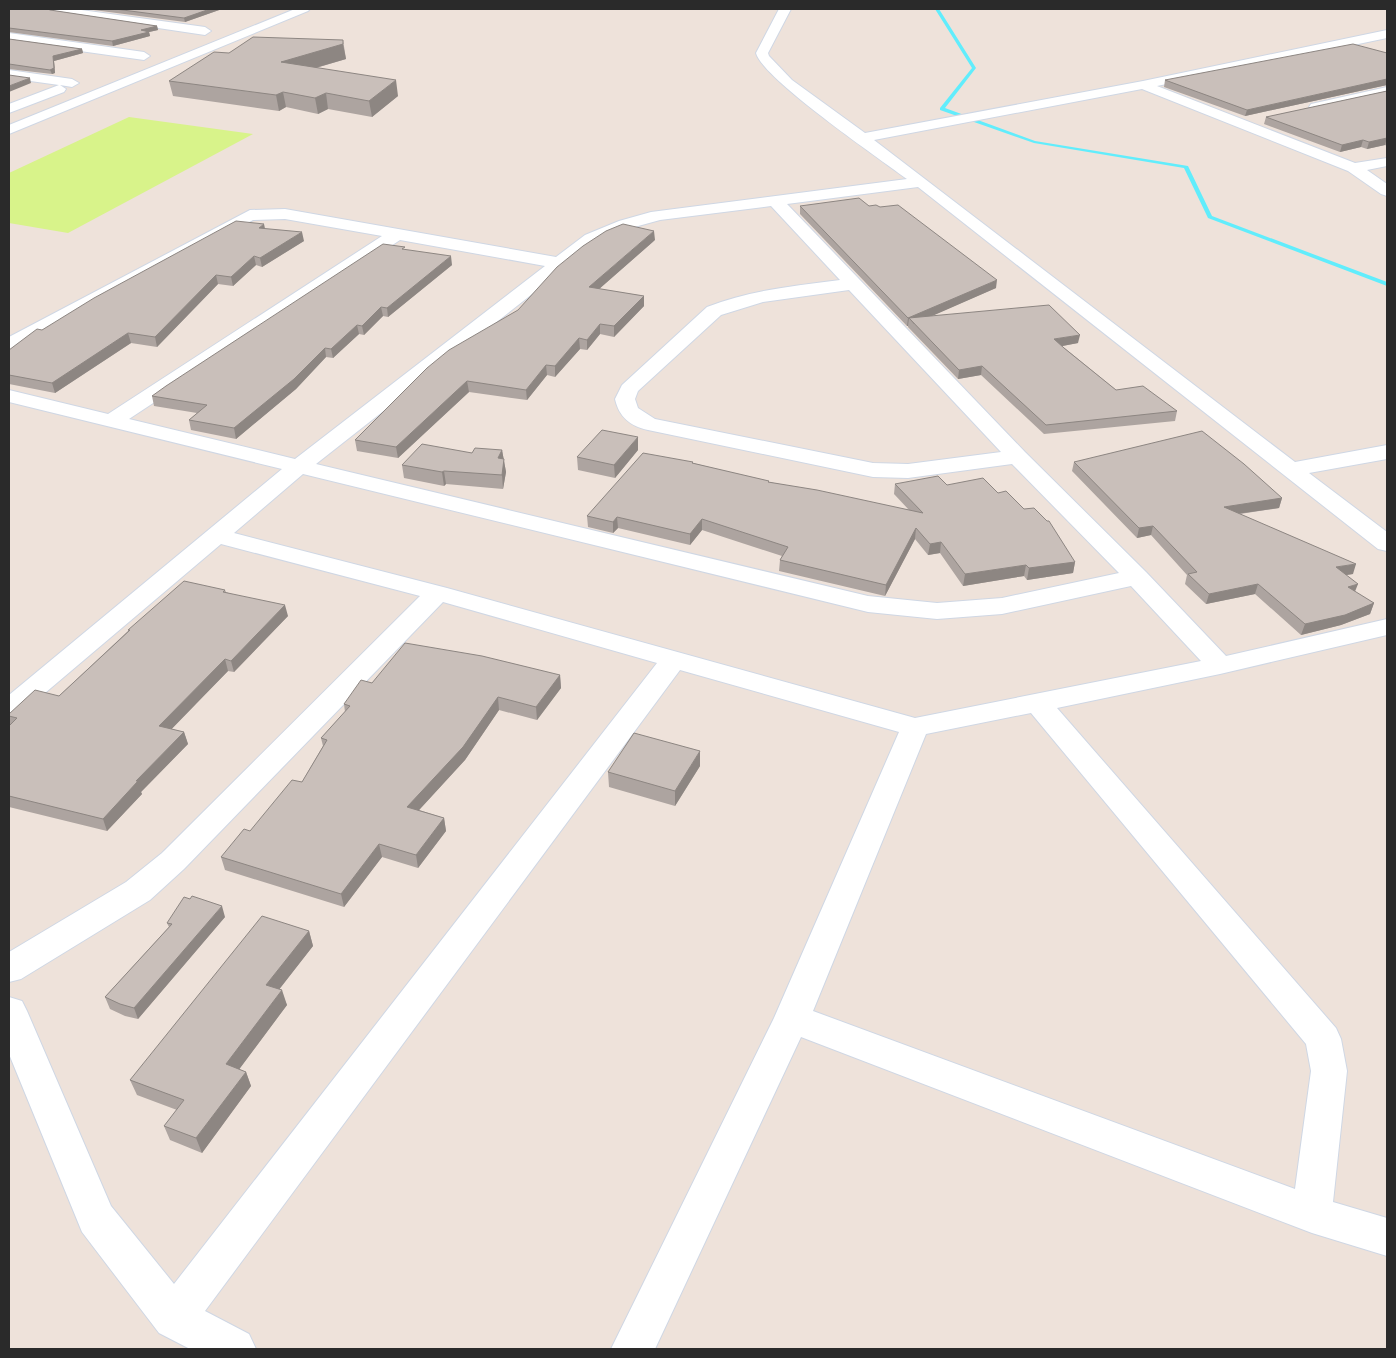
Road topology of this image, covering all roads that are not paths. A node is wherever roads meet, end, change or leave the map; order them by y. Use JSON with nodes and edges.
{"nodes":[{"id":1,"x":58,"y":9,"type":"edge"},
{"id":2,"x":304,"y":9,"type":"edge"},
{"id":3,"x":785,"y":9,"type":"edge"},
{"id":4,"x":153,"y":12,"type":"edge"},
{"id":5,"x":130,"y":20,"type":"junction"},
{"id":6,"x":220,"y":25,"type":"dead end"},
{"id":7,"x":205,"y":31,"type":"junction"},
{"id":8,"x":1387,"y":34,"type":"edge"},
{"id":9,"x":9,"y":37,"type":"edge"},
{"id":10,"x":1363,"y":40,"type":"junction"},
{"id":11,"x":178,"y":42,"type":"dead end"},
{"id":12,"x":1387,"y":48,"type":"edge"},
{"id":13,"x":151,"y":71,"type":"junction"},
{"id":14,"x":9,"y":74,"type":"edge"},
{"id":15,"x":1143,"y":85,"type":"junction"},
{"id":16,"x":1387,"y":91,"type":"edge"},
{"id":17,"x":12,"y":108,"type":"edge"},
{"id":18,"x":1300,"y":110,"type":"edge"},
{"id":19,"x":53,"y":112,"type":"junction"},
{"id":20,"x":1260,"y":119,"type":"edge"},
{"id":21,"x":1241,"y":123,"type":"junction"},
{"id":22,"x":9,"y":130,"type":"edge"},
{"id":23,"x":864,"y":138,"type":"junction"},
{"id":24,"x":1387,"y":162,"type":"edge"},
{"id":25,"x":1353,"y":168,"type":"junction"},
{"id":26,"x":922,"y":182,"type":"junction"},
{"id":27,"x":1387,"y":191,"type":"edge"},
{"id":28,"x":776,"y":201,"type":"junction"},
{"id":29,"x":396,"y":234,"type":"junction"},
{"id":30,"x":558,"y":263,"type":"junction"},
{"id":31,"x":854,"y":284,"type":"junction"},
{"id":32,"x":9,"y":345,"type":"edge"},
{"id":33,"x":9,"y":396,"type":"edge"},
{"id":34,"x":111,"y":422,"type":"junction"},
{"id":35,"x":1387,"y":452,"type":"edge"},
{"id":36,"x":1017,"y":457,"type":"junction"},
{"id":37,"x":298,"y":468,"type":"junction"},
{"id":38,"x":1292,"y":469,"type":"junction"},
{"id":39,"x":218,"y":536,"type":"junction"},
{"id":40,"x":1387,"y":544,"type":"edge"},
{"id":41,"x":1137,"y":577,"type":"junction"},
{"id":42,"x":438,"y":593,"type":"junction"},
{"id":43,"x":1387,"y":627,"type":"edge"},
{"id":44,"x":674,"y":659,"type":"junction"},
{"id":45,"x":1220,"y":666,"type":"junction"},
{"id":46,"x":1037,"y":702,"type":"junction"},
{"id":47,"x":9,"y":709,"type":"edge"},
{"id":48,"x":915,"y":727,"type":"junction"},
{"id":49,"x":9,"y":968,"type":"edge"},
{"id":50,"x":9,"y":1011,"type":"edge"},
{"id":51,"x":792,"y":1018,"type":"junction"},
{"id":52,"x":1312,"y":1214,"type":"junction"},
{"id":53,"x":1387,"y":1237,"type":"edge"},
{"id":54,"x":174,"y":1318,"type":"junction"},
{"id":55,"x":234,"y":1349,"type":"edge"},
{"id":56,"x":633,"y":1349,"type":"edge"}],
"edges":[{"from":1,"to":5,"type":"street"},
{"from":2,"to":13,"type":"street"},
{"from":3,"to":23,"type":"street"},
{"from":4,"to":5,"type":"street"},
{"from":5,"to":7,"type":"street"},
{"from":6,"to":7,"type":"street"},
{"from":7,"to":11,"type":"street"},
{"from":8,"to":10,"type":"street"},
{"from":9,"to":13,"type":"street"},
{"from":10,"to":12,"type":"street"},
{"from":10,"to":15,"type":"street"},
{"from":13,"to":19,"type":"street"},
{"from":14,"to":17,"type":"street"},
{"from":15,"to":21,"type":"street"},
{"from":15,"to":23,"type":"street"},
{"from":16,"to":18,"type":"street"},
{"from":17,"to":19,"type":"street"},
{"from":19,"to":22,"type":"street"},
{"from":20,"to":21,"type":"street"},
{"from":21,"to":25,"type":"street"},
{"from":23,"to":26,"type":"street"},
{"from":24,"to":25,"type":"street"},
{"from":25,"to":27,"type":"street"},
{"from":26,"to":28,"type":"street"},
{"from":26,"to":38,"type":"street"},
{"from":28,"to":30,"type":"street"},
{"from":28,"to":31,"type":"street"},
{"from":29,"to":30,"type":"street"},
{"from":29,"to":32,"type":"street"},
{"from":29,"to":34,"type":"street"},
{"from":30,"to":37,"type":"street"},
{"from":31,"to":36,"type":"street"},
{"from":31,"to":36,"type":"street"},
{"from":33,"to":34,"type":"street"},
{"from":34,"to":37,"type":"street"},
{"from":35,"to":38,"type":"street"},
{"from":36,"to":41,"type":"street"},
{"from":37,"to":39,"type":"street"},
{"from":37,"to":41,"type":"street"},
{"from":38,"to":40,"type":"street"},
{"from":39,"to":42,"type":"street"},
{"from":39,"to":47,"type":"street"},
{"from":41,"to":45,"type":"street"},
{"from":42,"to":44,"type":"street"},
{"from":42,"to":49,"type":"street"},
{"from":43,"to":45,"type":"street"},
{"from":44,"to":48,"type":"street"},
{"from":44,"to":54,"type":"street"},
{"from":45,"to":46,"type":"street"},
{"from":46,"to":48,"type":"street"},
{"from":46,"to":52,"type":"street"},
{"from":48,"to":51,"type":"street"},
{"from":50,"to":54,"type":"street"},
{"from":51,"to":52,"type":"street"},
{"from":51,"to":56,"type":"street"},
{"from":52,"to":53,"type":"street"},
{"from":54,"to":55,"type":"street"}]}
